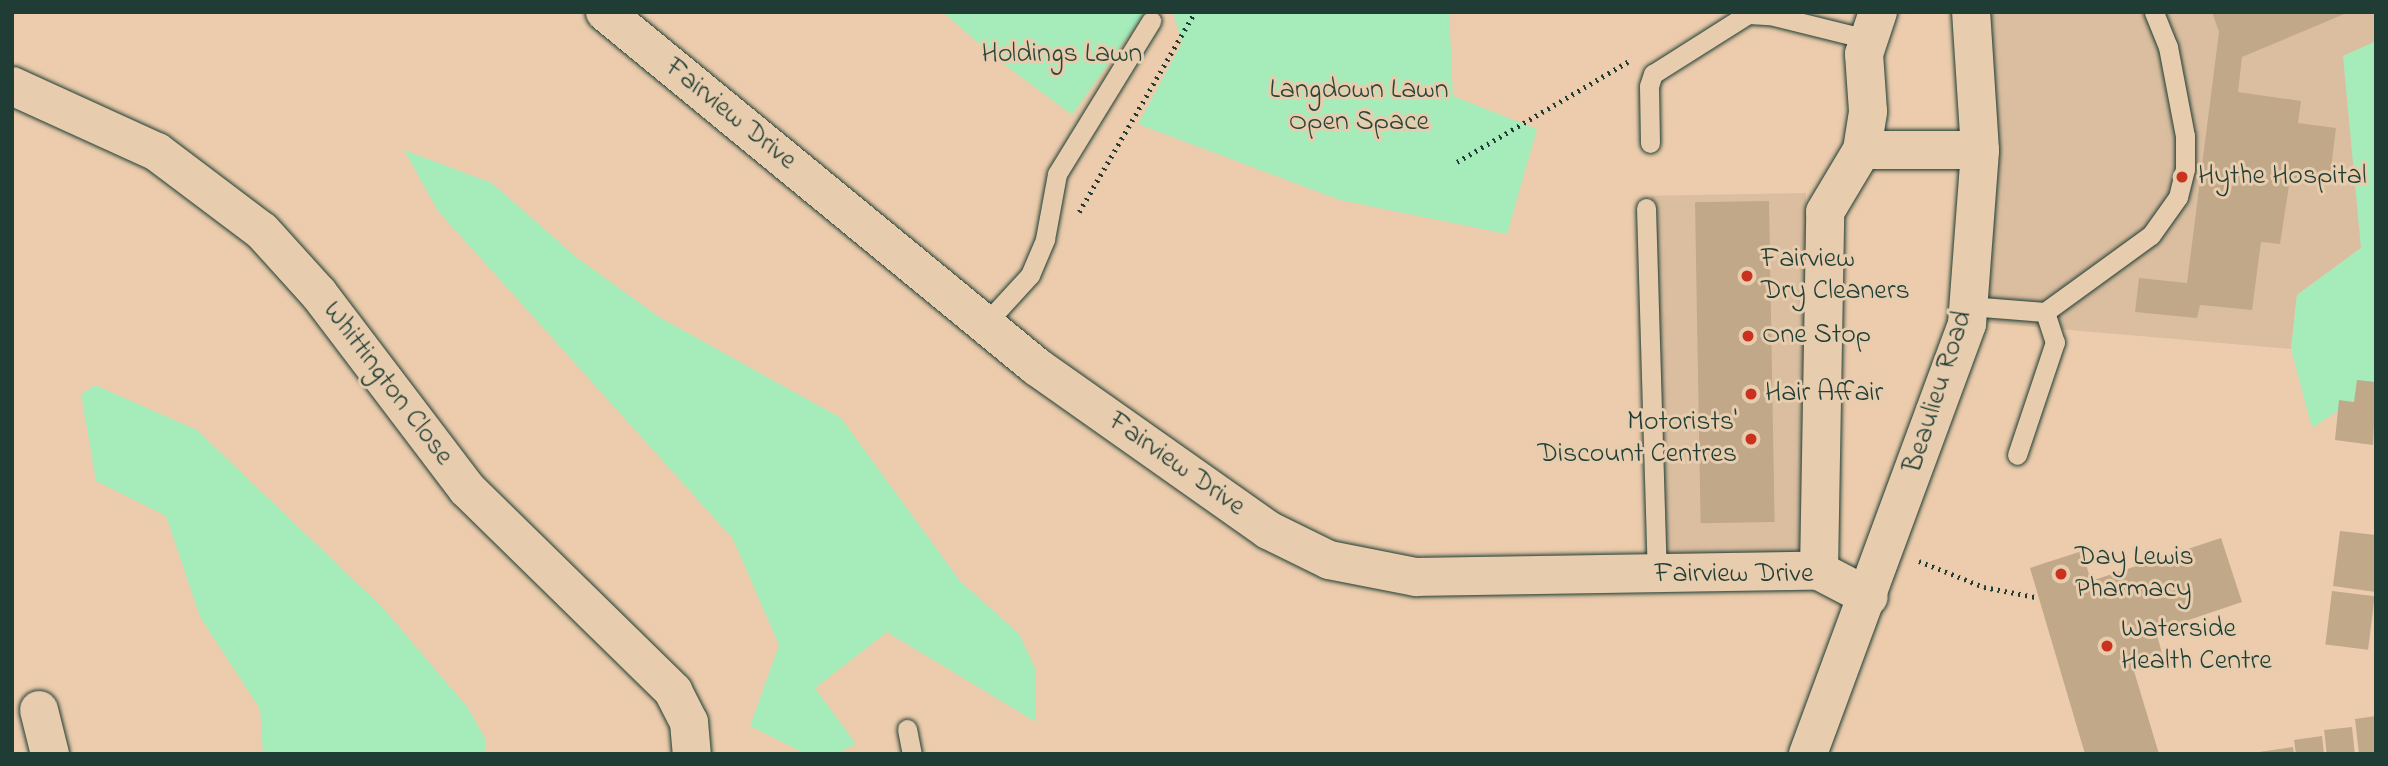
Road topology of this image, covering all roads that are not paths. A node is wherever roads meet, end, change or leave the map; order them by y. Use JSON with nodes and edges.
{"nodes":[{"id":1,"x":605,"y":12,"type":"edge"},
{"id":2,"x":1971,"y":12,"type":"edge"},
{"id":3,"x":2154,"y":12,"type":"edge"},
{"id":4,"x":1151,"y":21,"type":"dead end"},
{"id":5,"x":1872,"y":26,"type":"edge"},
{"id":6,"x":12,"y":86,"type":"edge"},
{"id":7,"x":1650,"y":143,"type":"dead end"},
{"id":8,"x":1862,"y":150,"type":"junction"},
{"id":9,"x":1980,"y":150,"type":"junction"},
{"id":10,"x":1646,"y":208,"type":"dead end"},
{"id":11,"x":1969,"y":306,"type":"junction"},
{"id":12,"x":2045,"y":312,"type":"junction"},
{"id":13,"x":986,"y":323,"type":"junction"},
{"id":14,"x":2017,"y":455,"type":"dead end"},
{"id":15,"x":1819,"y":571,"type":"junction"},
{"id":16,"x":1657,"y":575,"type":"junction"},
{"id":17,"x":1869,"y":597,"type":"junction"},
{"id":18,"x":39,"y":710,"type":"dead end"},
{"id":19,"x":907,"y":729,"type":"dead end"},
{"id":20,"x":50,"y":754,"type":"edge"},
{"id":21,"x":692,"y":754,"type":"edge"},
{"id":22,"x":912,"y":754,"type":"edge"},
{"id":23,"x":1808,"y":754,"type":"edge"}],
"edges":[{"from":1,"to":13,"type":"street","name":"Fairview Drive"},
{"from":2,"to":9,"type":"street","name":"Beaulieu Road"},
{"from":3,"to":12,"type":"lane"},
{"from":4,"to":13,"type":"lane"},
{"from":5,"to":7,"type":"lane"},
{"from":5,"to":8,"type":"street"},
{"from":6,"to":21,"type":"street","name":"Whittington Close"},
{"from":8,"to":9,"type":"street"},
{"from":8,"to":15,"type":"street"},
{"from":9,"to":11,"type":"street","name":"Beaulieu Road"},
{"from":10,"to":16,"type":"lane"},
{"from":11,"to":12,"type":"lane"},
{"from":11,"to":17,"type":"street","name":"Beaulieu Road"},
{"from":12,"to":14,"type":"lane"},
{"from":13,"to":16,"type":"street","name":"Fairview Drive"},
{"from":15,"to":16,"type":"street","name":"Fairview Drive"},
{"from":15,"to":17,"type":"street","name":"Fairview Drive"},
{"from":17,"to":23,"type":"street","name":"Beaulieu Road"},
{"from":18,"to":20,"type":"street"},
{"from":19,"to":22,"type":"lane"}]}
